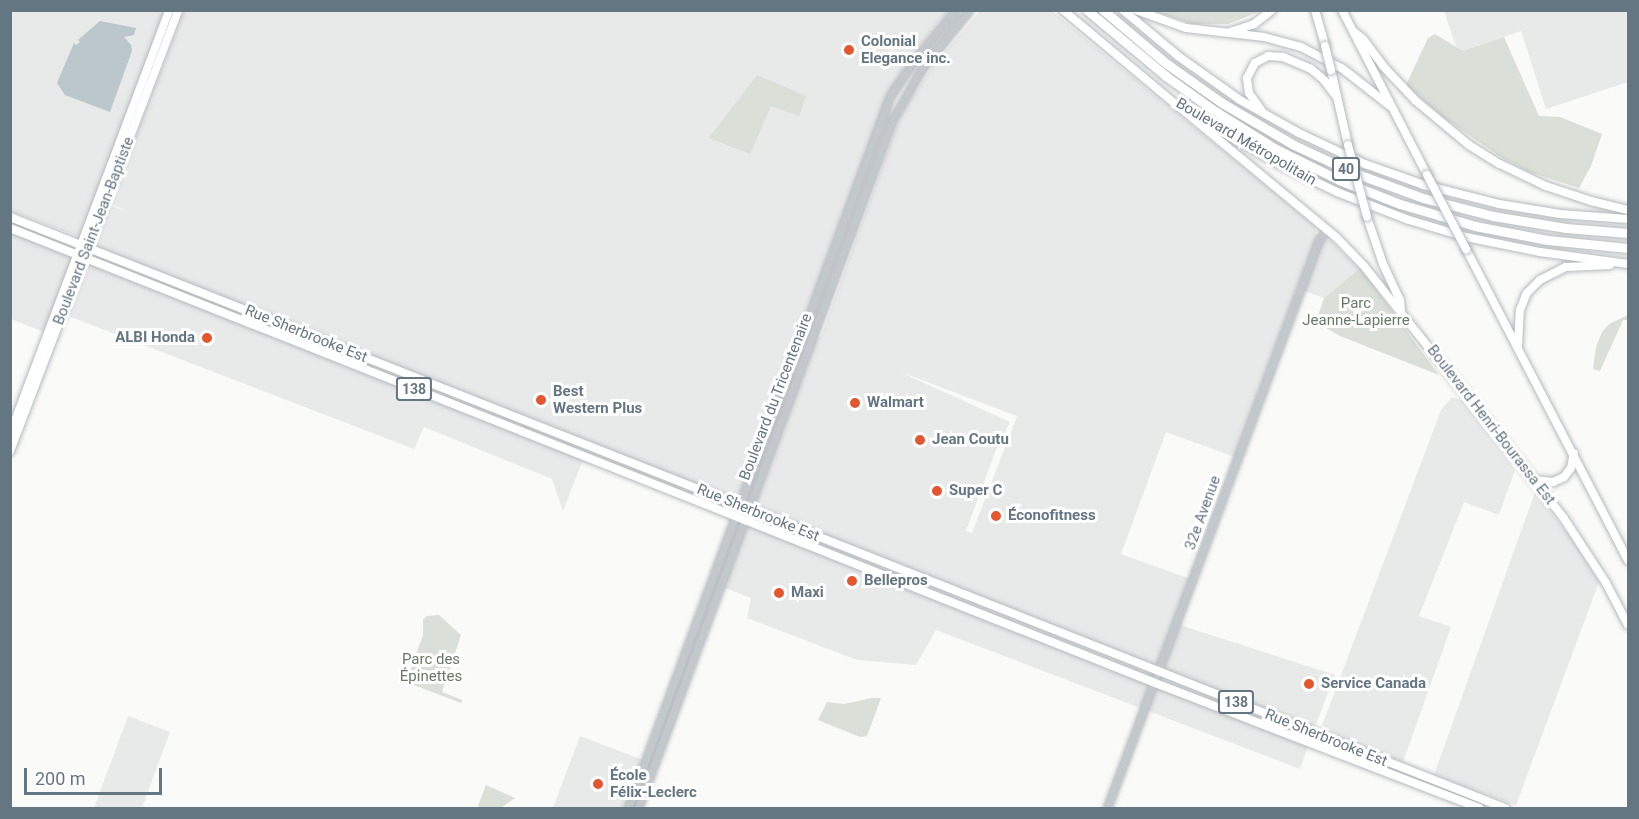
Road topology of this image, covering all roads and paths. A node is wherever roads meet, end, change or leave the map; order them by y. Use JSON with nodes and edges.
{"nodes":[{"id":1,"x":169,"y":10,"type":"edge"},
{"id":2,"x":178,"y":10,"type":"edge"},
{"id":3,"x":955,"y":10,"type":"edge"},
{"id":4,"x":969,"y":10,"type":"edge"},
{"id":5,"x":1063,"y":10,"type":"edge"},
{"id":6,"x":1087,"y":10,"type":"edge"},
{"id":7,"x":1103,"y":10,"type":"edge"},
{"id":8,"x":1124,"y":10,"type":"edge"},
{"id":9,"x":1136,"y":10,"type":"edge"},
{"id":10,"x":1272,"y":10,"type":"edge"},
{"id":11,"x":1315,"y":10,"type":"edge"},
{"id":12,"x":1342,"y":10,"type":"edge"},
{"id":13,"x":1354,"y":32,"type":"junction"},
{"id":14,"x":1226,"y":33,"type":"junction"},
{"id":15,"x":156,"y":56,"type":"junction"},
{"id":16,"x":914,"y":60,"type":"junction"},
{"id":17,"x":922,"y":67,"type":"junction"},
{"id":18,"x":1336,"y":96,"type":"junction"},
{"id":19,"x":1178,"y":106,"type":"junction"},
{"id":20,"x":1390,"y":106,"type":"junction"},
{"id":21,"x":1264,"y":114,"type":"junction"},
{"id":22,"x":1629,"y":210,"type":"edge"},
{"id":23,"x":11,"y":219,"type":"edge"},
{"id":24,"x":1629,"y":219,"type":"edge"},
{"id":25,"x":10,"y":228,"type":"edge"},
{"id":26,"x":1326,"y":229,"type":"junction"},
{"id":27,"x":1629,"y":233,"type":"edge"},
{"id":28,"x":84,"y":246,"type":"junction"},
{"id":29,"x":1629,"y":248,"type":"edge"},
{"id":30,"x":80,"y":256,"type":"junction"},
{"id":31,"x":1629,"y":264,"type":"edge"},
{"id":32,"x":171,"y":280,"type":"junction"},
{"id":33,"x":167,"y":289,"type":"junction"},
{"id":34,"x":1401,"y":313,"type":"junction"},
{"id":35,"x":258,"y":315,"type":"junction"},
{"id":36,"x":255,"y":324,"type":"junction"},
{"id":37,"x":288,"y":326,"type":"junction"},
{"id":38,"x":284,"y":336,"type":"junction"},
{"id":39,"x":1518,"y":346,"type":"junction"},
{"id":40,"x":437,"y":386,"type":"junction"},
{"id":41,"x":31,"y":389,"type":"junction"},
{"id":42,"x":433,"y":396,"type":"junction"},
{"id":43,"x":477,"y":401,"type":"junction"},
{"id":44,"x":472,"y":412,"type":"junction"},
{"id":45,"x":10,"y":434,"type":"edge"},
{"id":46,"x":579,"y":442,"type":"junction"},
{"id":47,"x":10,"y":451,"type":"edge"},
{"id":48,"x":575,"y":453,"type":"junction"},
{"id":49,"x":1574,"y":453,"type":"junction"},
{"id":50,"x":619,"y":458,"type":"junction"},
{"id":51,"x":614,"y":468,"type":"junction"},
{"id":52,"x":1534,"y":480,"type":"junction"},
{"id":53,"x":744,"y":507,"type":"junction"},
{"id":54,"x":740,"y":518,"type":"junction"},
{"id":55,"x":831,"y":542,"type":"junction"},
{"id":56,"x":817,"y":549,"type":"junction"},
{"id":57,"x":1629,"y":560,"type":"edge"},
{"id":58,"x":889,"y":565,"type":"junction"},
{"id":59,"x":879,"y":573,"type":"junction"},
{"id":60,"x":998,"y":608,"type":"junction"},
{"id":61,"x":994,"y":619,"type":"junction"},
{"id":62,"x":1629,"y":625,"type":"edge"},
{"id":63,"x":1046,"y":627,"type":"junction"},
{"id":64,"x":1040,"y":638,"type":"junction"},
{"id":65,"x":1159,"y":672,"type":"junction"},
{"id":66,"x":1155,"y":683,"type":"junction"},
{"id":67,"x":628,"y":808,"type":"edge"},
{"id":68,"x":638,"y":808,"type":"edge"},
{"id":69,"x":1107,"y":808,"type":"edge"},
{"id":70,"x":1479,"y":808,"type":"edge"},
{"id":71,"x":1505,"y":808,"type":"edge"}],
"edges":[{"from":1,"to":15,"type":"main road","name":"Boulevard Saint-Jean-Baptiste"},
{"from":2,"to":15,"type":"main road","name":"Boulevard Saint-Jean-Baptiste"},
{"from":3,"to":16,"type":"street","name":"Boulevard du Tricentenaire"},
{"from":4,"to":17,"type":"street","name":"Boulevard du Tricentenaire"},
{"from":5,"to":19,"type":"main road","name":"Boulevard Métropolitain"},
{"from":6,"to":29,"type":"highway","number":"40"},
{"from":7,"to":27,"type":"highway","number":"40"},
{"from":8,"to":21,"type":"main road"},
{"from":9,"to":14,"type":"main road"},
{"from":10,"to":14,"type":"main road"},
{"from":11,"to":18,"type":"main road","name":"Boulevard Henri-Bourassa Est","bridge":true},
{"from":12,"to":13,"type":"main road"},
{"from":13,"to":20,"type":"main road"},
{"from":13,"to":22,"type":"main road"},
{"from":14,"to":20,"type":"main road"},
{"from":15,"to":28,"type":"main road","name":"Boulevard Saint-Jean-Baptiste"},
{"from":16,"to":17,"type":"street"},
{"from":16,"to":53,"type":"street","name":"Boulevard du Tricentenaire"},
{"from":17,"to":53,"type":"street","name":"Boulevard du Tricentenaire"},
{"from":18,"to":21,"type":"main road"},
{"from":18,"to":34,"type":"main road","name":"Boulevard Henri-Bourassa Est","bridge":true},
{"from":19,"to":26,"type":"main road"},
{"from":19,"to":31,"type":"main road","name":"Boulevard Métropolitain"},
{"from":20,"to":39,"type":"main road","bridge":true},
{"from":21,"to":24,"type":"main road"},
{"from":23,"to":28,"type":"main road","name":"Rue Sherbrooke Est","number":"138"},
{"from":25,"to":30,"type":"main road","name":"Rue Sherbrooke Est","number":"138"},
{"from":26,"to":34,"type":"main road"},
{"from":26,"to":65,"type":"street","name":"32e Avenue"},
{"from":28,"to":30,"type":"main road","name":"Boulevard Saint-Jean-Baptiste"},
{"from":28,"to":32,"type":"main road","name":"Rue Sherbrooke Est","number":"138"},
{"from":30,"to":33,"type":"main road","name":"Rue Sherbrooke Est","number":"138"},
{"from":30,"to":41,"type":"main road","name":"Boulevard Saint-Jean-Baptiste"},
{"from":31,"to":39,"type":"main road"},
{"from":32,"to":33,"type":"main road"},
{"from":32,"to":35,"type":"main road","name":"Rue Sherbrooke Est","number":"138"},
{"from":33,"to":36,"type":"main road","name":"Rue Sherbrooke Est","number":"138"},
{"from":34,"to":52,"type":"main road","name":"Boulevard Henri-Bourassa Est"},
{"from":35,"to":36,"type":"main road"},
{"from":35,"to":37,"type":"main road","name":"Rue Sherbrooke Est","number":"138"},
{"from":36,"to":38,"type":"main road","name":"Rue Sherbrooke Est","number":"138"},
{"from":37,"to":38,"type":"main road"},
{"from":37,"to":40,"type":"main road","name":"Rue Sherbrooke Est","number":"138"},
{"from":38,"to":42,"type":"main road","name":"Rue Sherbrooke Est","number":"138"},
{"from":39,"to":49,"type":"main road"},
{"from":40,"to":42,"type":"main road"},
{"from":40,"to":43,"type":"main road","name":"Rue Sherbrooke Est","number":"138"},
{"from":41,"to":45,"type":"main road","name":"Boulevard Saint-Jean-Baptiste"},
{"from":41,"to":47,"type":"main road","name":"Boulevard Saint-Jean-Baptiste"},
{"from":42,"to":44,"type":"main road","name":"Rue Sherbrooke Est","number":"138"},
{"from":43,"to":44,"type":"main road"},
{"from":43,"to":46,"type":"main road","name":"Rue Sherbrooke Est","number":"138"},
{"from":44,"to":48,"type":"main road","name":"Rue Sherbrooke Est","number":"138"},
{"from":46,"to":48,"type":"main road"},
{"from":46,"to":50,"type":"main road","name":"Rue Sherbrooke Est","number":"138"},
{"from":48,"to":51,"type":"main road","name":"Rue Sherbrooke Est","number":"138"},
{"from":49,"to":52,"type":"main road"},
{"from":49,"to":57,"type":"main road"},
{"from":50,"to":51,"type":"main road"},
{"from":50,"to":53,"type":"main road","name":"Rue Sherbrooke Est","number":"138"},
{"from":51,"to":54,"type":"main road","name":"Rue Sherbrooke Est","number":"138"},
{"from":52,"to":62,"type":"main road","name":"Boulevard Henri-Bourassa Est"},
{"from":53,"to":54,"type":"street","name":"Boulevard du Tricentenaire"},
{"from":53,"to":55,"type":"main road","name":"Rue Sherbrooke Est","number":"138"},
{"from":54,"to":56,"type":"main road","name":"Rue Sherbrooke Est","number":"138"},
{"from":54,"to":67,"type":"street","name":"Boulevard du Tricentenaire"},
{"from":54,"to":68,"type":"street","name":"Boulevard du Tricentenaire"},
{"from":55,"to":56,"type":"main road"},
{"from":55,"to":58,"type":"main road","name":"Rue Sherbrooke Est","number":"138"},
{"from":56,"to":59,"type":"main road","name":"Rue Sherbrooke Est","number":"138"},
{"from":58,"to":59,"type":"main road"},
{"from":58,"to":60,"type":"main road","name":"Rue Sherbrooke Est","number":"138"},
{"from":59,"to":61,"type":"main road","name":"Rue Sherbrooke Est","number":"138"},
{"from":60,"to":61,"type":"main road"},
{"from":60,"to":63,"type":"main road","name":"Rue Sherbrooke Est","number":"138"},
{"from":61,"to":64,"type":"main road","name":"Rue Sherbrooke Est","number":"138"},
{"from":63,"to":64,"type":"main road"},
{"from":63,"to":65,"type":"main road","name":"Rue Sherbrooke Est","number":"138"},
{"from":64,"to":66,"type":"main road","name":"Rue Sherbrooke Est","number":"138"},
{"from":65,"to":66,"type":"street","name":"32e Avenue"},
{"from":65,"to":71,"type":"main road","name":"Rue Sherbrooke Est","number":"138"},
{"from":66,"to":69,"type":"street","name":"32e Avenue"},
{"from":66,"to":70,"type":"main road","name":"Rue Sherbrooke Est","number":"138"}]}
